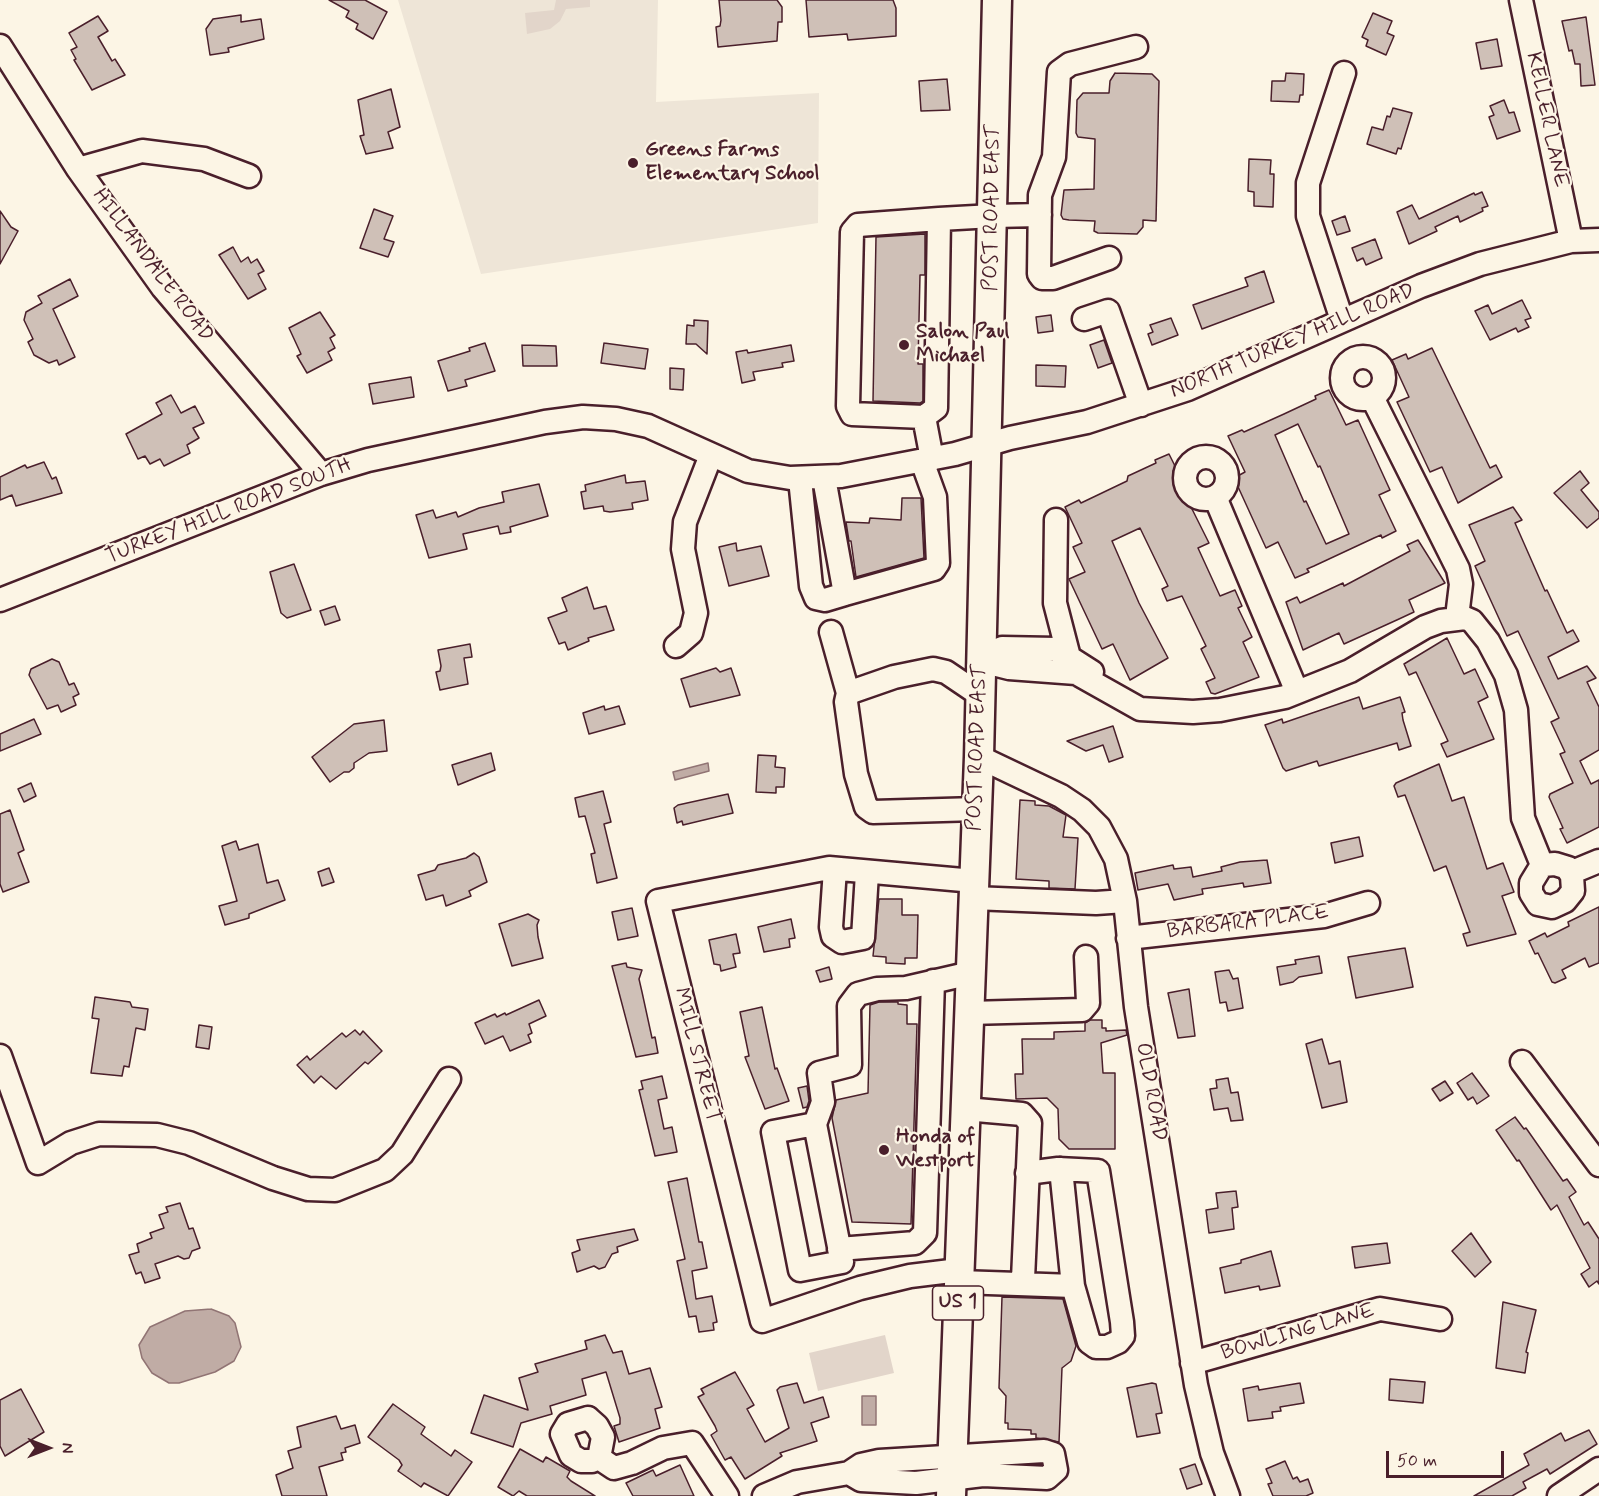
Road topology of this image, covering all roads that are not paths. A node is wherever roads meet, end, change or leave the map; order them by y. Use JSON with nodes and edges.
{"nodes":[{"id":1,"x":997,"y":0,"type":"edge"},
{"id":2,"x":1521,"y":0,"type":"edge"},
{"id":3,"x":0,"y":46,"type":"edge"},
{"id":4,"x":1136,"y":47,"type":"dead end"},
{"id":5,"x":1344,"y":74,"type":"dead end"},
{"id":6,"x":78,"y":169,"type":"junction"},
{"id":7,"x":249,"y":176,"type":"dead end"},
{"id":8,"x":1040,"y":215,"type":"junction"},
{"id":9,"x":993,"y":216,"type":"junction"},
{"id":10,"x":939,"y":219,"type":"junction"},
{"id":11,"x":1599,"y":240,"type":"edge"},
{"id":12,"x":1571,"y":241,"type":"junction"},
{"id":13,"x":1109,"y":258,"type":"dead end"},
{"id":14,"x":1084,"y":319,"type":"dead end"},
{"id":15,"x":1342,"y":320,"type":"junction"},
{"id":16,"x":1372,"y":397,"type":"dead end"},
{"id":17,"x":1141,"y":405,"type":"junction"},
{"id":18,"x":924,"y":417,"type":"junction"},
{"id":19,"x":987,"y":445,"type":"junction"},
{"id":20,"x":711,"y":455,"type":"junction"},
{"id":21,"x":927,"y":460,"type":"junction"},
{"id":22,"x":321,"y":474,"type":"junction"},
{"id":23,"x":824,"y":478,"type":"junction"},
{"id":24,"x":800,"y":479,"type":"junction"},
{"id":25,"x":1215,"y":497,"type":"dead end"},
{"id":26,"x":1056,"y":520,"type":"dead end"},
{"id":27,"x":845,"y":594,"type":"junction"},
{"id":28,"x":0,"y":600,"type":"edge"},
{"id":29,"x":1457,"y":617,"type":"junction"},
{"id":30,"x":831,"y":633,"type":"dead end"},
{"id":31,"x":676,"y":646,"type":"dead end"},
{"id":32,"x":981,"y":657,"type":"junction"},
{"id":33,"x":1069,"y":657,"type":"junction"},
{"id":34,"x":1298,"y":692,"type":"junction"},
{"id":35,"x":848,"y":693,"type":"junction"},
{"id":36,"x":980,"y":695,"type":"junction"},
{"id":37,"x":1159,"y":709,"type":"junction"},
{"id":38,"x":979,"y":758,"type":"junction"},
{"id":39,"x":977,"y":808,"type":"junction"},
{"id":40,"x":1599,"y":861,"type":"edge"},
{"id":41,"x":1542,"y":865,"type":"junction"},
{"id":42,"x":835,"y":868,"type":"junction"},
{"id":43,"x":867,"y":873,"type":"junction"},
{"id":44,"x":1570,"y":873,"type":"junction"},
{"id":45,"x":973,"y":889,"type":"junction"},
{"id":46,"x":1125,"y":901,"type":"junction"},
{"id":47,"x":1368,"y":903,"type":"dead end"},
{"id":48,"x":1128,"y":938,"type":"junction"},
{"id":49,"x":1086,"y":957,"type":"dead end"},
{"id":50,"x":971,"y":973,"type":"junction"},
{"id":51,"x":933,"y":981,"type":"junction"},
{"id":52,"x":969,"y":1013,"type":"junction"},
{"id":53,"x":0,"y":1056,"type":"edge"},
{"id":54,"x":931,"y":1057,"type":"junction"},
{"id":55,"x":967,"y":1058,"type":"junction"},
{"id":56,"x":1522,"y":1062,"type":"dead end"},
{"id":57,"x":449,"y":1079,"type":"dead end"},
{"id":58,"x":965,"y":1109,"type":"junction"},
{"id":59,"x":815,"y":1124,"type":"junction"},
{"id":60,"x":1599,"y":1165,"type":"edge"},
{"id":61,"x":1061,"y":1169,"type":"junction"},
{"id":62,"x":1027,"y":1173,"type":"junction"},
{"id":63,"x":846,"y":1249,"type":"junction"},
{"id":64,"x":959,"y":1276,"type":"junction"},
{"id":65,"x":1018,"y":1284,"type":"junction"},
{"id":66,"x":1073,"y":1286,"type":"junction"},
{"id":67,"x":860,"y":1288,"type":"junction"},
{"id":68,"x":1440,"y":1319,"type":"dead end"},
{"id":69,"x":1192,"y":1363,"type":"junction"},
{"id":70,"x":599,"y":1458,"type":"dead end"},
{"id":71,"x":1599,"y":1469,"type":"edge"},
{"id":72,"x":952,"y":1477,"type":"edge"},
{"id":73,"x":727,"y":1496,"type":"edge"},
{"id":74,"x":764,"y":1496,"type":"edge"},
{"id":75,"x":1228,"y":1496,"type":"edge"},
{"id":76,"x":1558,"y":1496,"type":"edge"}],
"edges":[{"from":1,"to":9,"type":"main road","name":"POST ROAD EAST","number":"US 1"},
{"from":2,"to":12,"type":"street","name":"KELLER LANE"},
{"from":3,"to":6,"type":"street","name":"HILLANDALE ROAD"},
{"from":4,"to":8,"type":"street"},
{"from":5,"to":15,"type":"street"},
{"from":6,"to":7,"type":"street"},
{"from":6,"to":22,"type":"street","name":"HILLANDALE ROAD"},
{"from":8,"to":9,"type":"street"},
{"from":8,"to":13,"type":"street"},
{"from":9,"to":10,"type":"street"},
{"from":9,"to":19,"type":"main road","name":"POST ROAD EAST","number":"US 1"},
{"from":10,"to":18,"type":"street"},
{"from":10,"to":18,"type":"street"},
{"from":11,"to":12,"type":"street","name":"NORTH TURKEY HILL ROAD"},
{"from":12,"to":15,"type":"street","name":"NORTH TURKEY HILL ROAD"},
{"from":14,"to":17,"type":"street"},
{"from":15,"to":17,"type":"street","name":"NORTH TURKEY HILL ROAD"},
{"from":16,"to":29,"type":"street"},
{"from":17,"to":19,"type":"street","name":"NORTH TURKEY HILL ROAD"},
{"from":18,"to":21,"type":"street"},
{"from":19,"to":21,"type":"street","name":"TURKEY HILL ROAD SOUTH"},
{"from":19,"to":32,"type":"main road","name":"POST ROAD EAST","number":"US 1"},
{"from":20,"to":22,"type":"street","name":"TURKEY HILL ROAD SOUTH"},
{"from":20,"to":24,"type":"street","name":"TURKEY HILL ROAD SOUTH"},
{"from":20,"to":31,"type":"street"},
{"from":21,"to":23,"type":"street","name":"TURKEY HILL ROAD SOUTH"},
{"from":21,"to":27,"type":"street"},
{"from":22,"to":28,"type":"street","name":"TURKEY HILL ROAD SOUTH"},
{"from":23,"to":24,"type":"street","name":"TURKEY HILL ROAD SOUTH"},
{"from":23,"to":27,"type":"street"},
{"from":24,"to":27,"type":"street"},
{"from":25,"to":34,"type":"street"},
{"from":26,"to":33,"type":"street"},
{"from":29,"to":34,"type":"street"},
{"from":29,"to":41,"type":"street"},
{"from":30,"to":35,"type":"street"},
{"from":32,"to":33,"type":"street"},
{"from":32,"to":36,"type":"main road","name":"POST ROAD EAST","number":"US 1"},
{"from":32,"to":37,"type":"street"},
{"from":33,"to":37,"type":"street"},
{"from":34,"to":37,"type":"street"},
{"from":35,"to":36,"type":"street"},
{"from":35,"to":39,"type":"street"},
{"from":36,"to":38,"type":"main road","name":"POST ROAD EAST","number":"US 1"},
{"from":38,"to":39,"type":"main road","name":"POST ROAD EAST","number":"US 1"},
{"from":38,"to":46,"type":"street","name":"OLD ROAD"},
{"from":39,"to":45,"type":"main road","name":"POST ROAD EAST","number":"US 1"},
{"from":40,"to":44,"type":"street"},
{"from":41,"to":44,"type":"street"},
{"from":41,"to":44,"type":"street"},
{"from":42,"to":43,"type":"street","name":"MILL STREET"},
{"from":42,"to":43,"type":"street"},
{"from":42,"to":67,"type":"street","name":"MILL STREET"},
{"from":43,"to":45,"type":"street","name":"MILL STREET"},
{"from":45,"to":46,"type":"street","name":"MILL STREET"},
{"from":45,"to":50,"type":"main road","name":"POST ROAD EAST","number":"US 1"},
{"from":46,"to":48,"type":"street","name":"OLD ROAD"},
{"from":47,"to":48,"type":"street","name":"BARBARA PLACE"},
{"from":48,"to":69,"type":"street","name":"OLD ROAD"},
{"from":49,"to":52,"type":"street"},
{"from":50,"to":51,"type":"street"},
{"from":50,"to":52,"type":"main road","name":"POST ROAD EAST","number":"US 1"},
{"from":51,"to":54,"type":"street"},
{"from":51,"to":59,"type":"street"},
{"from":52,"to":55,"type":"main road","name":"POST ROAD EAST","number":"US 1"},
{"from":53,"to":57,"type":"street"},
{"from":54,"to":55,"type":"street"},
{"from":54,"to":63,"type":"street"},
{"from":55,"to":58,"type":"main road","name":"POST ROAD EAST","number":"US 1"},
{"from":56,"to":60,"type":"street"},
{"from":58,"to":62,"type":"street"},
{"from":58,"to":64,"type":"main road","name":"POST ROAD EAST","number":"US 1"},
{"from":59,"to":63,"type":"street"},
{"from":59,"to":63,"type":"street"},
{"from":61,"to":62,"type":"street"},
{"from":61,"to":66,"type":"street"},
{"from":61,"to":66,"type":"street"},
{"from":62,"to":65,"type":"street"},
{"from":63,"to":67,"type":"street"},
{"from":64,"to":65,"type":"street","name":"MILL STREET"},
{"from":64,"to":67,"type":"street","name":"MILL STREET"},
{"from":64,"to":72,"type":"main road","name":"POST ROAD EAST","number":"US 1"},
{"from":65,"to":66,"type":"street","name":"MILL STREET"},
{"from":68,"to":69,"type":"street","name":"BOWLING LANE"},
{"from":69,"to":75,"type":"street","name":"OLD ROAD"},
{"from":70,"to":73,"type":"street"},
{"from":71,"to":76,"type":"street"},
{"from":72,"to":74,"type":"street"}]}
